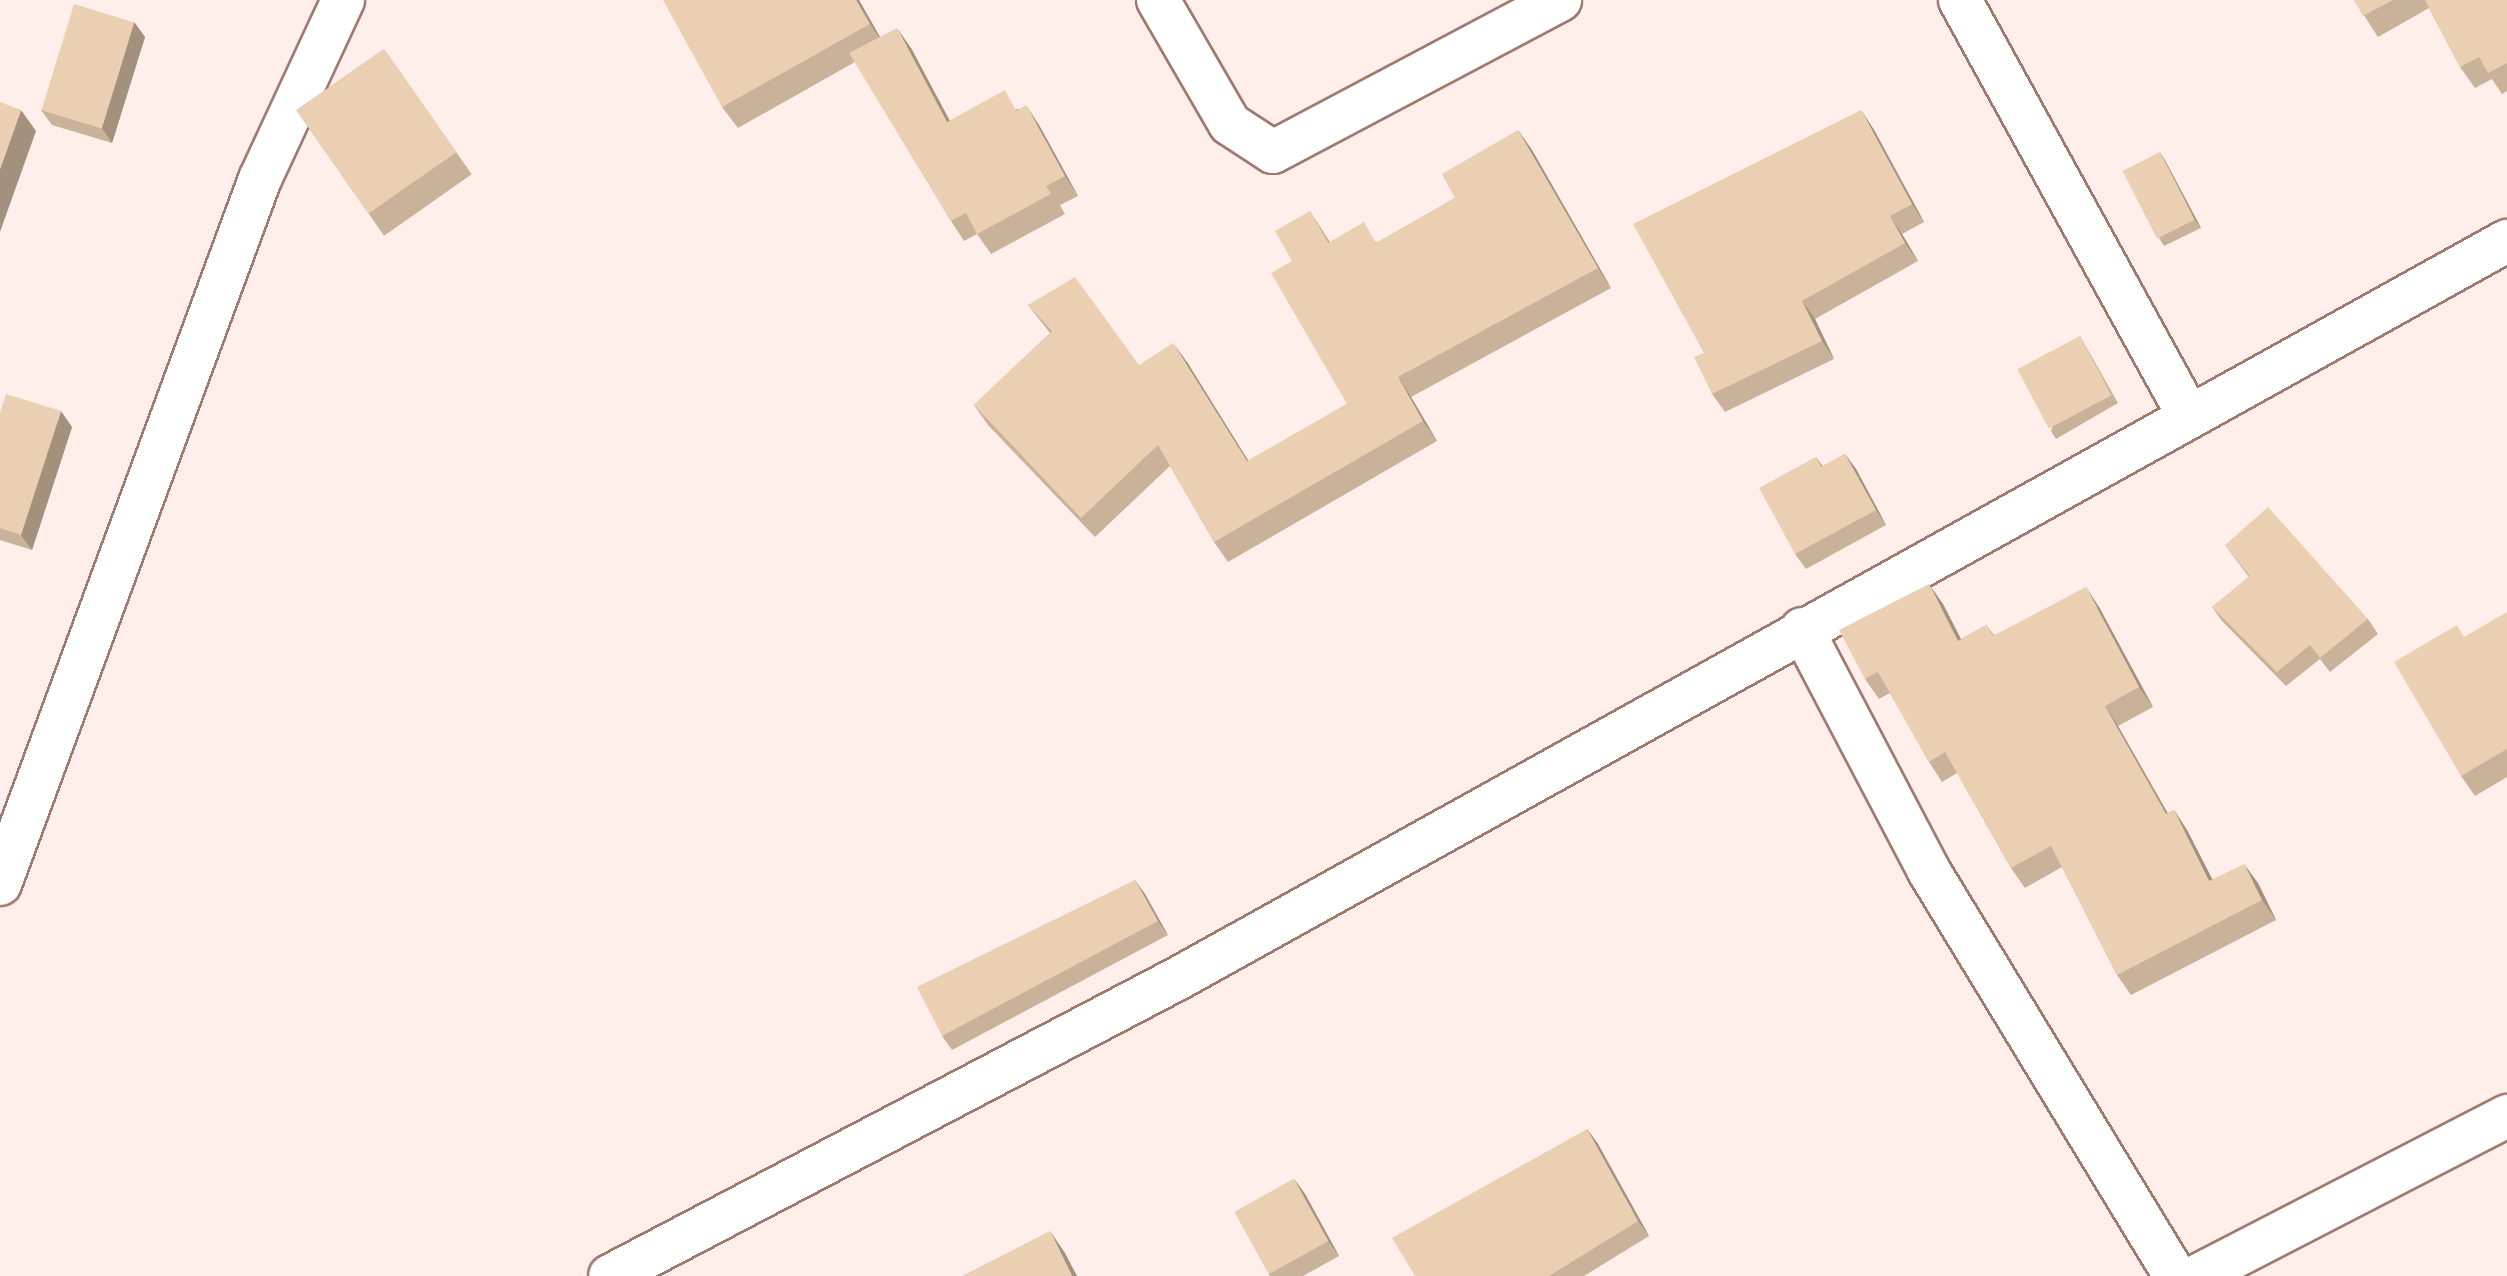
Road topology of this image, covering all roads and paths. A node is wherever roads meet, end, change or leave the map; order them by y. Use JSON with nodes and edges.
{"nodes":[{"id":1,"x":343,"y":0,"type":"edge"},
{"id":2,"x":1158,"y":0,"type":"edge"},
{"id":3,"x":1560,"y":0,"type":"edge"},
{"id":4,"x":1960,"y":0,"type":"edge"},
{"id":5,"x":2507,"y":241,"type":"edge"},
{"id":6,"x":2189,"y":417,"type":"junction"},
{"id":7,"x":1802,"y":629,"type":"junction"},
{"id":8,"x":0,"y":884,"type":"edge"},
{"id":9,"x":2507,"y":1116,"type":"edge"},
{"id":10,"x":610,"y":1276,"type":"edge"},
{"id":11,"x":2175,"y":1276,"type":"edge"},
{"id":12,"x":2197,"y":1276,"type":"edge"}],
"edges":[{"from":1,"to":8,"type":"street"},
{"from":2,"to":3,"type":"street"},
{"from":4,"to":6,"type":"street"},
{"from":5,"to":6,"type":"street"},
{"from":6,"to":7,"type":"street"},
{"from":7,"to":10,"type":"street"},
{"from":7,"to":11,"type":"street"},
{"from":9,"to":12,"type":"street"}]}
